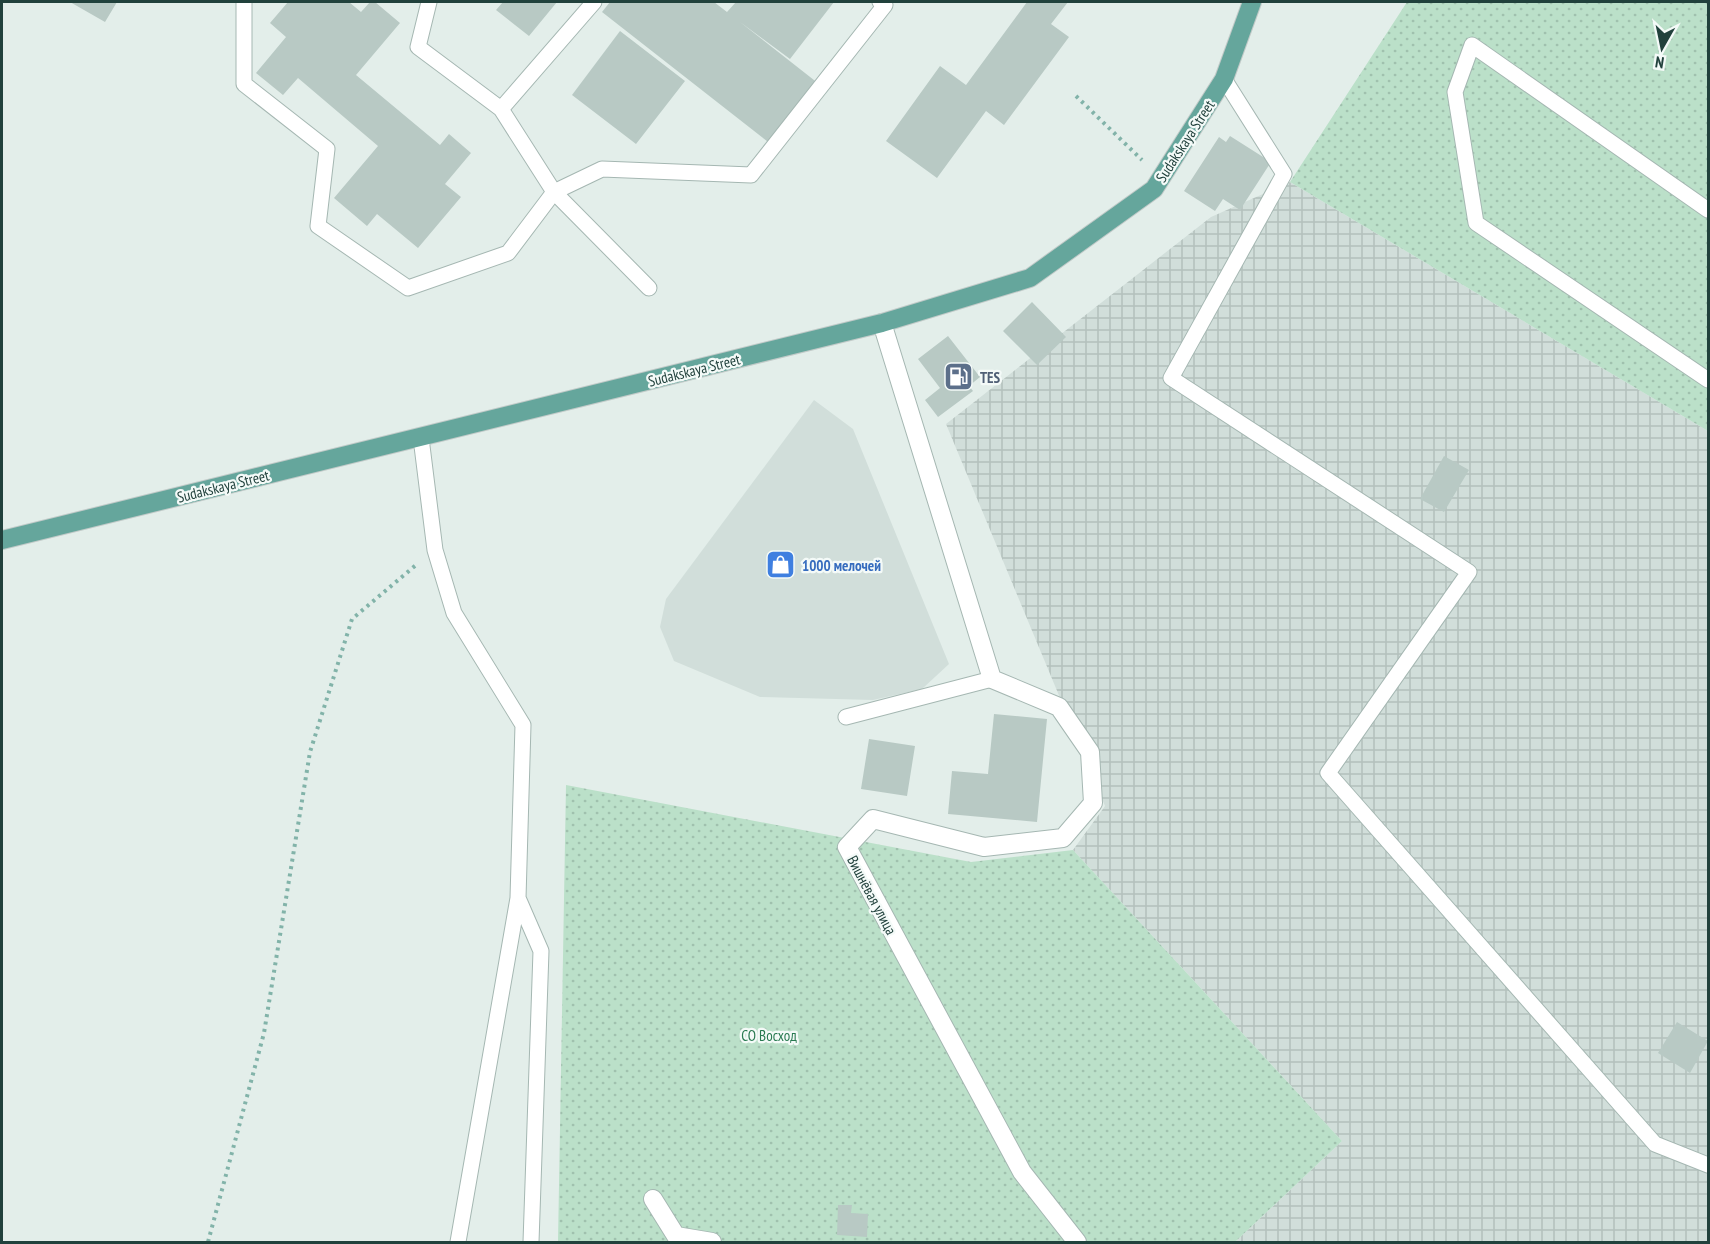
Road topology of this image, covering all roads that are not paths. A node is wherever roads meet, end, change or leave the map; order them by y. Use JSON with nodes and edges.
{"nodes":[{"id":1,"x":244,"y":2,"type":"edge"},
{"id":2,"x":429,"y":2,"type":"edge"},
{"id":3,"x":594,"y":2,"type":"edge"},
{"id":4,"x":880,"y":2,"type":"edge"},
{"id":5,"x":1252,"y":2,"type":"edge"},
{"id":6,"x":1224,"y":79,"type":"junction"},
{"id":7,"x":501,"y":109,"type":"junction"},
{"id":8,"x":554,"y":192,"type":"junction"},
{"id":9,"x":1708,"y":210,"type":"edge"},
{"id":10,"x":650,"y":288,"type":"dead end"},
{"id":11,"x":882,"y":323,"type":"junction"},
{"id":12,"x":1708,"y":380,"type":"edge"},
{"id":13,"x":421,"y":438,"type":"junction"},
{"id":14,"x":2,"y":540,"type":"edge"},
{"id":15,"x":992,"y":679,"type":"junction"},
{"id":16,"x":846,"y":717,"type":"dead end"},
{"id":17,"x":518,"y":898,"type":"junction"},
{"id":18,"x":1708,"y":1166,"type":"edge"},
{"id":19,"x":653,"y":1199,"type":"dead end"},
{"id":20,"x":458,"y":1242,"type":"edge"},
{"id":21,"x":531,"y":1242,"type":"edge"},
{"id":22,"x":712,"y":1242,"type":"edge"},
{"id":23,"x":1077,"y":1242,"type":"edge"}],
"edges":[{"from":1,"to":8,"type":"lane"},
{"from":2,"to":7,"type":"lane"},
{"from":3,"to":7,"type":"lane"},
{"from":4,"to":8,"type":"lane"},
{"from":5,"to":6,"type":"main road","name":"Sudakskaya Street"},
{"from":6,"to":11,"type":"main road","name":"Sudakskaya Street"},
{"from":6,"to":18,"type":"lane"},
{"from":7,"to":8,"type":"lane"},
{"from":8,"to":10,"type":"lane"},
{"from":9,"to":12,"type":"lane"},
{"from":11,"to":13,"type":"main road","name":"Sudakskaya Street"},
{"from":11,"to":15,"type":"street"},
{"from":13,"to":14,"type":"main road","name":"Sudakskaya Street"},
{"from":13,"to":17,"type":"lane"},
{"from":15,"to":16,"type":"lane"},
{"from":15,"to":23,"type":"street","name":"Вишнёвая улица"},
{"from":17,"to":20,"type":"lane"},
{"from":17,"to":21,"type":"lane"},
{"from":19,"to":22,"type":"street"}]}
